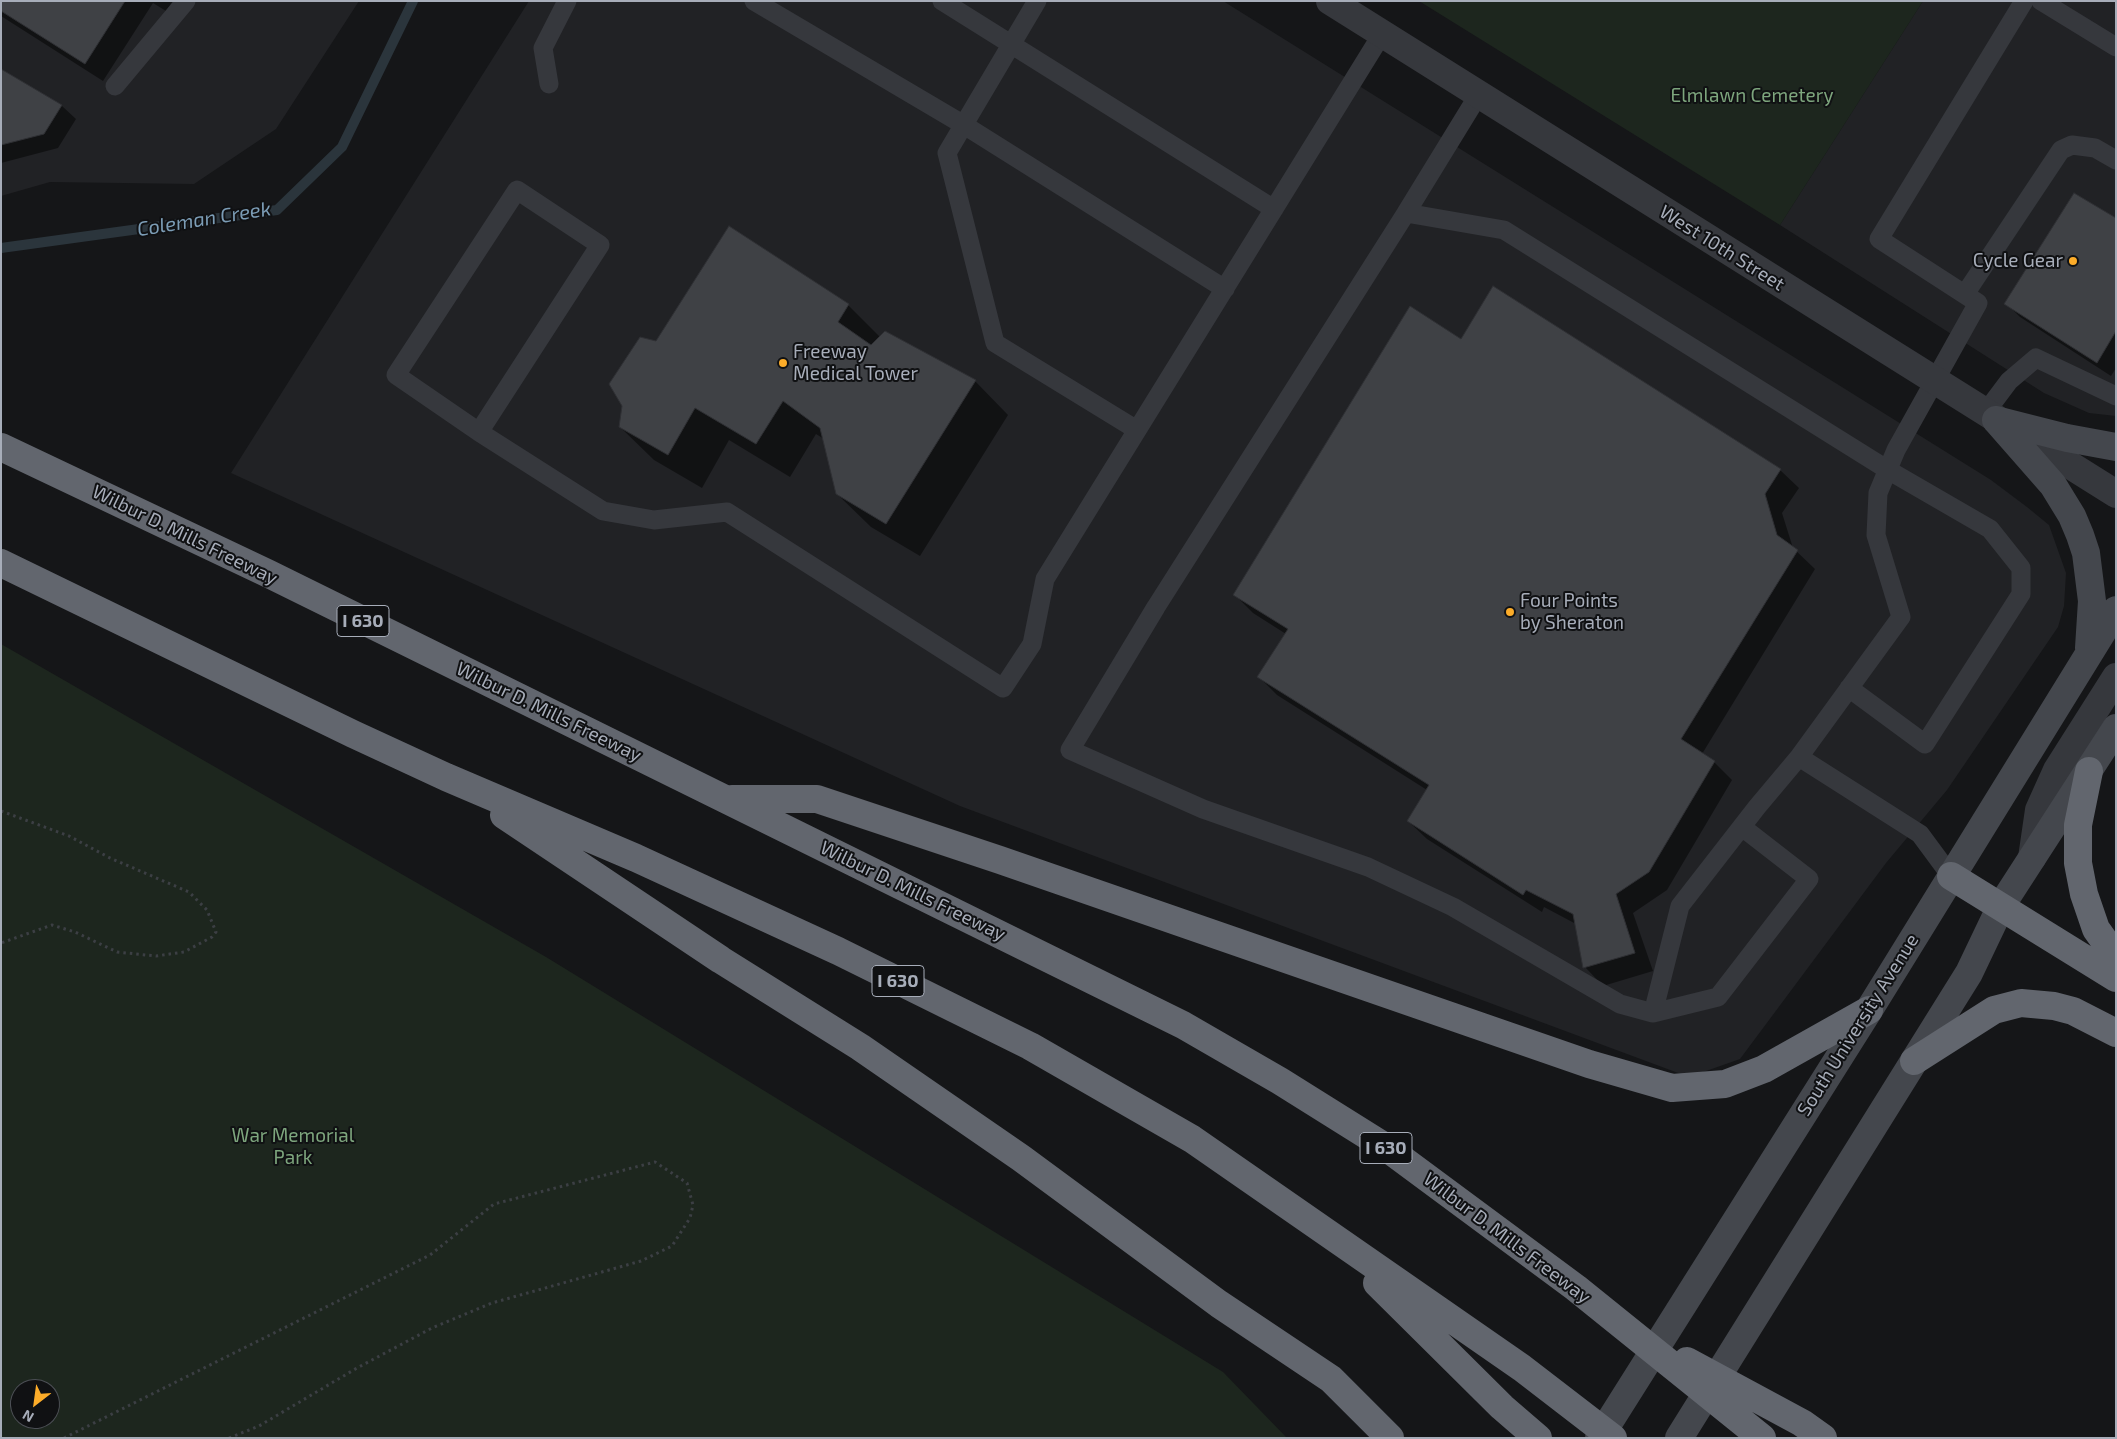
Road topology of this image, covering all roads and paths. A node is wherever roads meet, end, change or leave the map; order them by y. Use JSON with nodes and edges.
{"nodes":[{"id":1,"x":186,"y":1,"type":"edge"},
{"id":2,"x":567,"y":1,"type":"edge"},
{"id":3,"x":754,"y":1,"type":"edge"},
{"id":4,"x":942,"y":1,"type":"edge"},
{"id":5,"x":1037,"y":1,"type":"edge"},
{"id":6,"x":1330,"y":1,"type":"edge"},
{"id":7,"x":2024,"y":1,"type":"edge"},
{"id":8,"x":2041,"y":1,"type":"edge"},
{"id":9,"x":1382,"y":34,"type":"junction"},
{"id":10,"x":1012,"y":44,"type":"junction"},
{"id":11,"x":2116,"y":46,"type":"edge"},
{"id":12,"x":549,"y":84,"type":"dead end"},
{"id":13,"x":115,"y":86,"type":"dead end"},
{"id":14,"x":1478,"y":94,"type":"junction"},
{"id":15,"x":964,"y":125,"type":"junction"},
{"id":16,"x":2116,"y":160,"type":"edge"},
{"id":17,"x":1274,"y":209,"type":"junction"},
{"id":18,"x":1406,"y":213,"type":"junction"},
{"id":19,"x":1225,"y":289,"type":"junction"},
{"id":20,"x":1965,"y":294,"type":"junction"},
{"id":21,"x":1934,"y":382,"type":"junction"},
{"id":22,"x":2116,"y":396,"type":"edge"},
{"id":23,"x":1990,"y":416,"type":"junction"},
{"id":24,"x":1137,"y":430,"type":"junction"},
{"id":25,"x":479,"y":432,"type":"junction"},
{"id":26,"x":1,"y":447,"type":"edge"},
{"id":27,"x":2116,"y":447,"type":"edge"},
{"id":28,"x":1888,"y":470,"type":"junction"},
{"id":29,"x":2116,"y":494,"type":"edge"},
{"id":30,"x":1,"y":563,"type":"edge"},
{"id":31,"x":2116,"y":610,"type":"edge"},
{"id":32,"x":2087,"y":657,"type":"junction"},
{"id":33,"x":2116,"y":677,"type":"edge"},
{"id":34,"x":1850,"y":688,"type":"junction"},
{"id":35,"x":2116,"y":728,"type":"edge"},
{"id":36,"x":1799,"y":758,"type":"junction"},
{"id":37,"x":2089,"y":771,"type":"junction"},
{"id":38,"x":446,"y":777,"type":"junction"},
{"id":39,"x":724,"y":798,"type":"junction"},
{"id":40,"x":1,"y":810,"type":"edge"},
{"id":41,"x":1742,"y":827,"type":"junction"},
{"id":42,"x":2032,"y":858,"type":"junction"},
{"id":43,"x":1951,"y":876,"type":"junction"},
{"id":44,"x":2001,"y":906,"type":"junction"},
{"id":45,"x":1,"y":943,"type":"edge"},
{"id":46,"x":2116,"y":957,"type":"edge"},
{"id":47,"x":2116,"y":978,"type":"edge"},
{"id":48,"x":1869,"y":1010,"type":"junction"},
{"id":49,"x":1653,"y":1013,"type":"junction"},
{"id":50,"x":2116,"y":1033,"type":"edge"},
{"id":51,"x":1914,"y":1061,"type":"junction"},
{"id":52,"x":1325,"y":1231,"type":"junction"},
{"id":53,"x":1628,"y":1329,"type":"junction"},
{"id":54,"x":1813,"y":1430,"type":"edge"},
{"id":55,"x":64,"y":1438,"type":"edge"},
{"id":56,"x":229,"y":1438,"type":"edge"},
{"id":57,"x":1390,"y":1438,"type":"edge"},
{"id":58,"x":1538,"y":1438,"type":"edge"},
{"id":59,"x":1598,"y":1438,"type":"edge"},
{"id":60,"x":1613,"y":1438,"type":"edge"},
{"id":61,"x":1679,"y":1438,"type":"edge"},
{"id":62,"x":1762,"y":1438,"type":"edge"}],
"edges":[{"from":1,"to":13,"type":"lane"},
{"from":2,"to":12,"type":"lane"},
{"from":3,"to":15,"type":"lane"},
{"from":4,"to":10,"type":"lane"},
{"from":5,"to":10,"type":"lane"},
{"from":6,"to":9,"type":"street","name":"West 10th Street"},
{"from":7,"to":20,"type":"lane"},
{"from":8,"to":11,"type":"lane"},
{"from":9,"to":14,"type":"street","name":"West 10th Street"},
{"from":9,"to":17,"type":"lane"},
{"from":10,"to":15,"type":"lane"},
{"from":10,"to":17,"type":"lane"},
{"from":14,"to":18,"type":"lane"},
{"from":14,"to":21,"type":"street","name":"West 10th Street"},
{"from":15,"to":19,"type":"lane"},
{"from":15,"to":24,"type":"lane"},
{"from":16,"to":20,"type":"lane"},
{"from":17,"to":19,"type":"lane"},
{"from":18,"to":28,"type":"lane"},
{"from":18,"to":49,"type":"lane"},
{"from":19,"to":24,"type":"lane"},
{"from":20,"to":21,"type":"lane"},
{"from":21,"to":23,"type":"street","name":"West 10th Street"},
{"from":21,"to":28,"type":"lane"},
{"from":22,"to":23,"type":"lane"},
{"from":23,"to":27,"type":"main road"},
{"from":23,"to":29,"type":"street","name":"West 10th Street"},
{"from":23,"to":32,"type":"main road"},
{"from":24,"to":25,"type":"lane"},
{"from":25,"to":25,"type":"lane"},
{"from":26,"to":39,"type":"highway","name":"Wilbur D. Mills Freeway","number":"I 630"},
{"from":28,"to":34,"type":"lane"},
{"from":28,"to":34,"type":"lane"},
{"from":30,"to":38,"type":"highway","number":"I 630"},
{"from":31,"to":32,"type":"main road","name":"South University Avenue"},
{"from":32,"to":43,"type":"main road","name":"South University Avenue"},
{"from":33,"to":42,"type":"street"},
{"from":34,"to":36,"type":"lane"},
{"from":35,"to":37,"type":"main road"},
{"from":36,"to":41,"type":"lane"},
{"from":36,"to":43,"type":"lane"},
{"from":37,"to":42,"type":"main road"},
{"from":37,"to":46,"type":"highway"},
{"from":38,"to":52,"type":"highway","number":"I 630"},
{"from":38,"to":57,"type":"highway"},
{"from":39,"to":48,"type":"highway"},
{"from":39,"to":53,"type":"highway","name":"Wilbur D. Mills Freeway","number":"I 630"},
{"from":40,"to":45,"type":"path"},
{"from":41,"to":49,"type":"lane"},
{"from":41,"to":49,"type":"lane"},
{"from":42,"to":44,"type":"main road"},
{"from":43,"to":44,"type":"highway"},
{"from":43,"to":48,"type":"main road","name":"South University Avenue"},
{"from":44,"to":47,"type":"highway"},
{"from":44,"to":51,"type":"main road"},
{"from":48,"to":59,"type":"main road","name":"South University Avenue"},
{"from":50,"to":51,"type":"highway"},
{"from":51,"to":61,"type":"main road"},
{"from":52,"to":58,"type":"highway"},
{"from":52,"to":60,"type":"highway","number":"I 630"},
{"from":53,"to":54,"type":"highway"},
{"from":53,"to":62,"type":"highway","name":"Wilbur D. Mills Freeway","number":"I 630"},
{"from":55,"to":56,"type":"path"}]}
